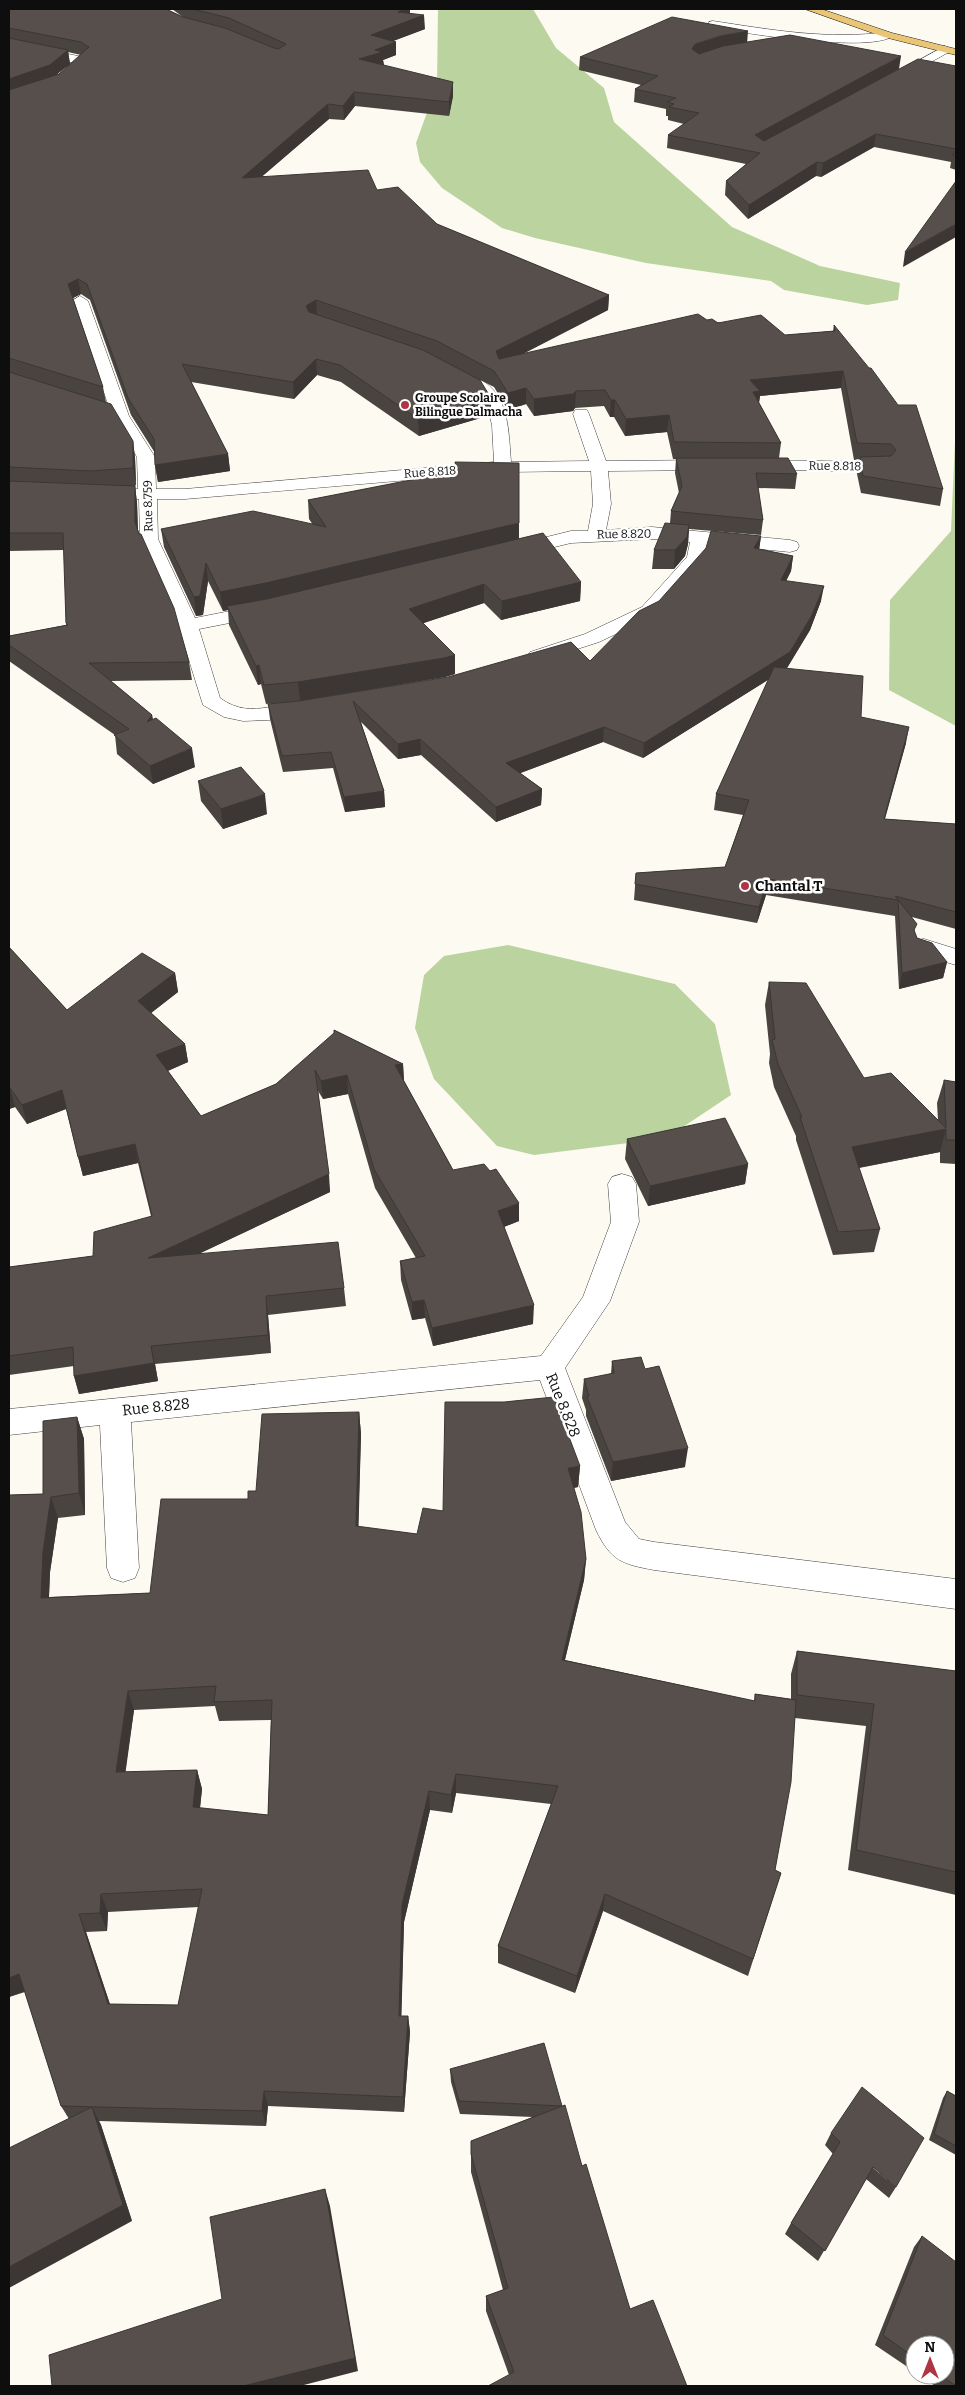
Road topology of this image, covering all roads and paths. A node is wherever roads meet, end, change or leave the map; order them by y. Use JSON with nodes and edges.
{"nodes":[{"id":1,"x":811,"y":9,"type":"edge"},
{"id":2,"x":713,"y":24,"type":"edge"},
{"id":3,"x":888,"y":35,"type":"junction"},
{"id":4,"x":826,"y":40,"type":"junction"},
{"id":5,"x":9,"y":46,"type":"edge"},
{"id":6,"x":768,"y":46,"type":"edge"},
{"id":7,"x":950,"y":51,"type":"edge"},
{"id":8,"x":884,"y":83,"type":"edge"},
{"id":9,"x":9,"y":100,"type":"edge"},
{"id":10,"x":80,"y":301,"type":"dead end"},
{"id":11,"x":447,"y":370,"type":"edge"},
{"id":12,"x":64,"y":398,"type":"edge"},
{"id":13,"x":581,"y":414,"type":"dead end"},
{"id":14,"x":121,"y":416,"type":"junction"},
{"id":15,"x":599,"y":467,"type":"junction"},
{"id":16,"x":882,"y":467,"type":"edge"},
{"id":17,"x":503,"y":468,"type":"junction"},
{"id":18,"x":146,"y":493,"type":"junction"},
{"id":19,"x":111,"y":494,"type":"edge"},
{"id":20,"x":596,"y":534,"type":"junction"},
{"id":21,"x":700,"y":539,"type":"junction"},
{"id":22,"x":790,"y":546,"type":"dead end"},
{"id":23,"x":497,"y":554,"type":"edge"},
{"id":24,"x":286,"y":606,"type":"edge"},
{"id":25,"x":188,"y":625,"type":"junction"},
{"id":26,"x":521,"y":662,"type":"edge"},
{"id":27,"x":328,"y":704,"type":"edge"},
{"id":28,"x":924,"y":947,"type":"edge"},
{"id":29,"x":956,"y":957,"type":"edge"},
{"id":30,"x":622,"y":1184,"type":"dead end"},
{"id":31,"x":550,"y":1367,"type":"junction"},
{"id":32,"x":115,"y":1412,"type":"junction"},
{"id":33,"x":9,"y":1422,"type":"edge"},
{"id":34,"x":123,"y":1568,"type":"dead end"},
{"id":35,"x":956,"y":1594,"type":"edge"}],
"edges":[{"from":1,"to":3,"type":"main road"},
{"from":2,"to":4,"type":"street"},
{"from":3,"to":4,"type":"street"},
{"from":3,"to":7,"type":"main road"},
{"from":4,"to":6,"type":"street"},
{"from":5,"to":9,"type":"street"},
{"from":7,"to":8,"type":"street"},
{"from":10,"to":14,"type":"street","name":"Rue 8.759"},
{"from":11,"to":17,"type":"street"},
{"from":12,"to":14,"type":"street"},
{"from":13,"to":15,"type":"street"},
{"from":14,"to":18,"type":"street","name":"Rue 8.759"},
{"from":15,"to":16,"type":"street","name":"Rue 8.818"},
{"from":15,"to":17,"type":"street","name":"Rue 8.818"},
{"from":15,"to":20,"type":"street"},
{"from":17,"to":18,"type":"street","name":"Rue 8.818"},
{"from":18,"to":19,"type":"street","name":"Rue 8.818"},
{"from":18,"to":25,"type":"street","name":"Rue 8.759"},
{"from":20,"to":21,"type":"street","name":"Rue 8.820"},
{"from":20,"to":23,"type":"street","name":"Rue 8.820"},
{"from":21,"to":22,"type":"street","name":"Rue 8.820"},
{"from":21,"to":26,"type":"street"},
{"from":24,"to":25,"type":"street"},
{"from":25,"to":27,"type":"street","name":"Rue 8.759"},
{"from":28,"to":29,"type":"street"},
{"from":30,"to":31,"type":"street"},
{"from":31,"to":32,"type":"street","name":"Rue 8.828"},
{"from":31,"to":35,"type":"street","name":"Rue 8.828"},
{"from":32,"to":33,"type":"street","name":"Rue 8.828"},
{"from":32,"to":34,"type":"street"}]}
